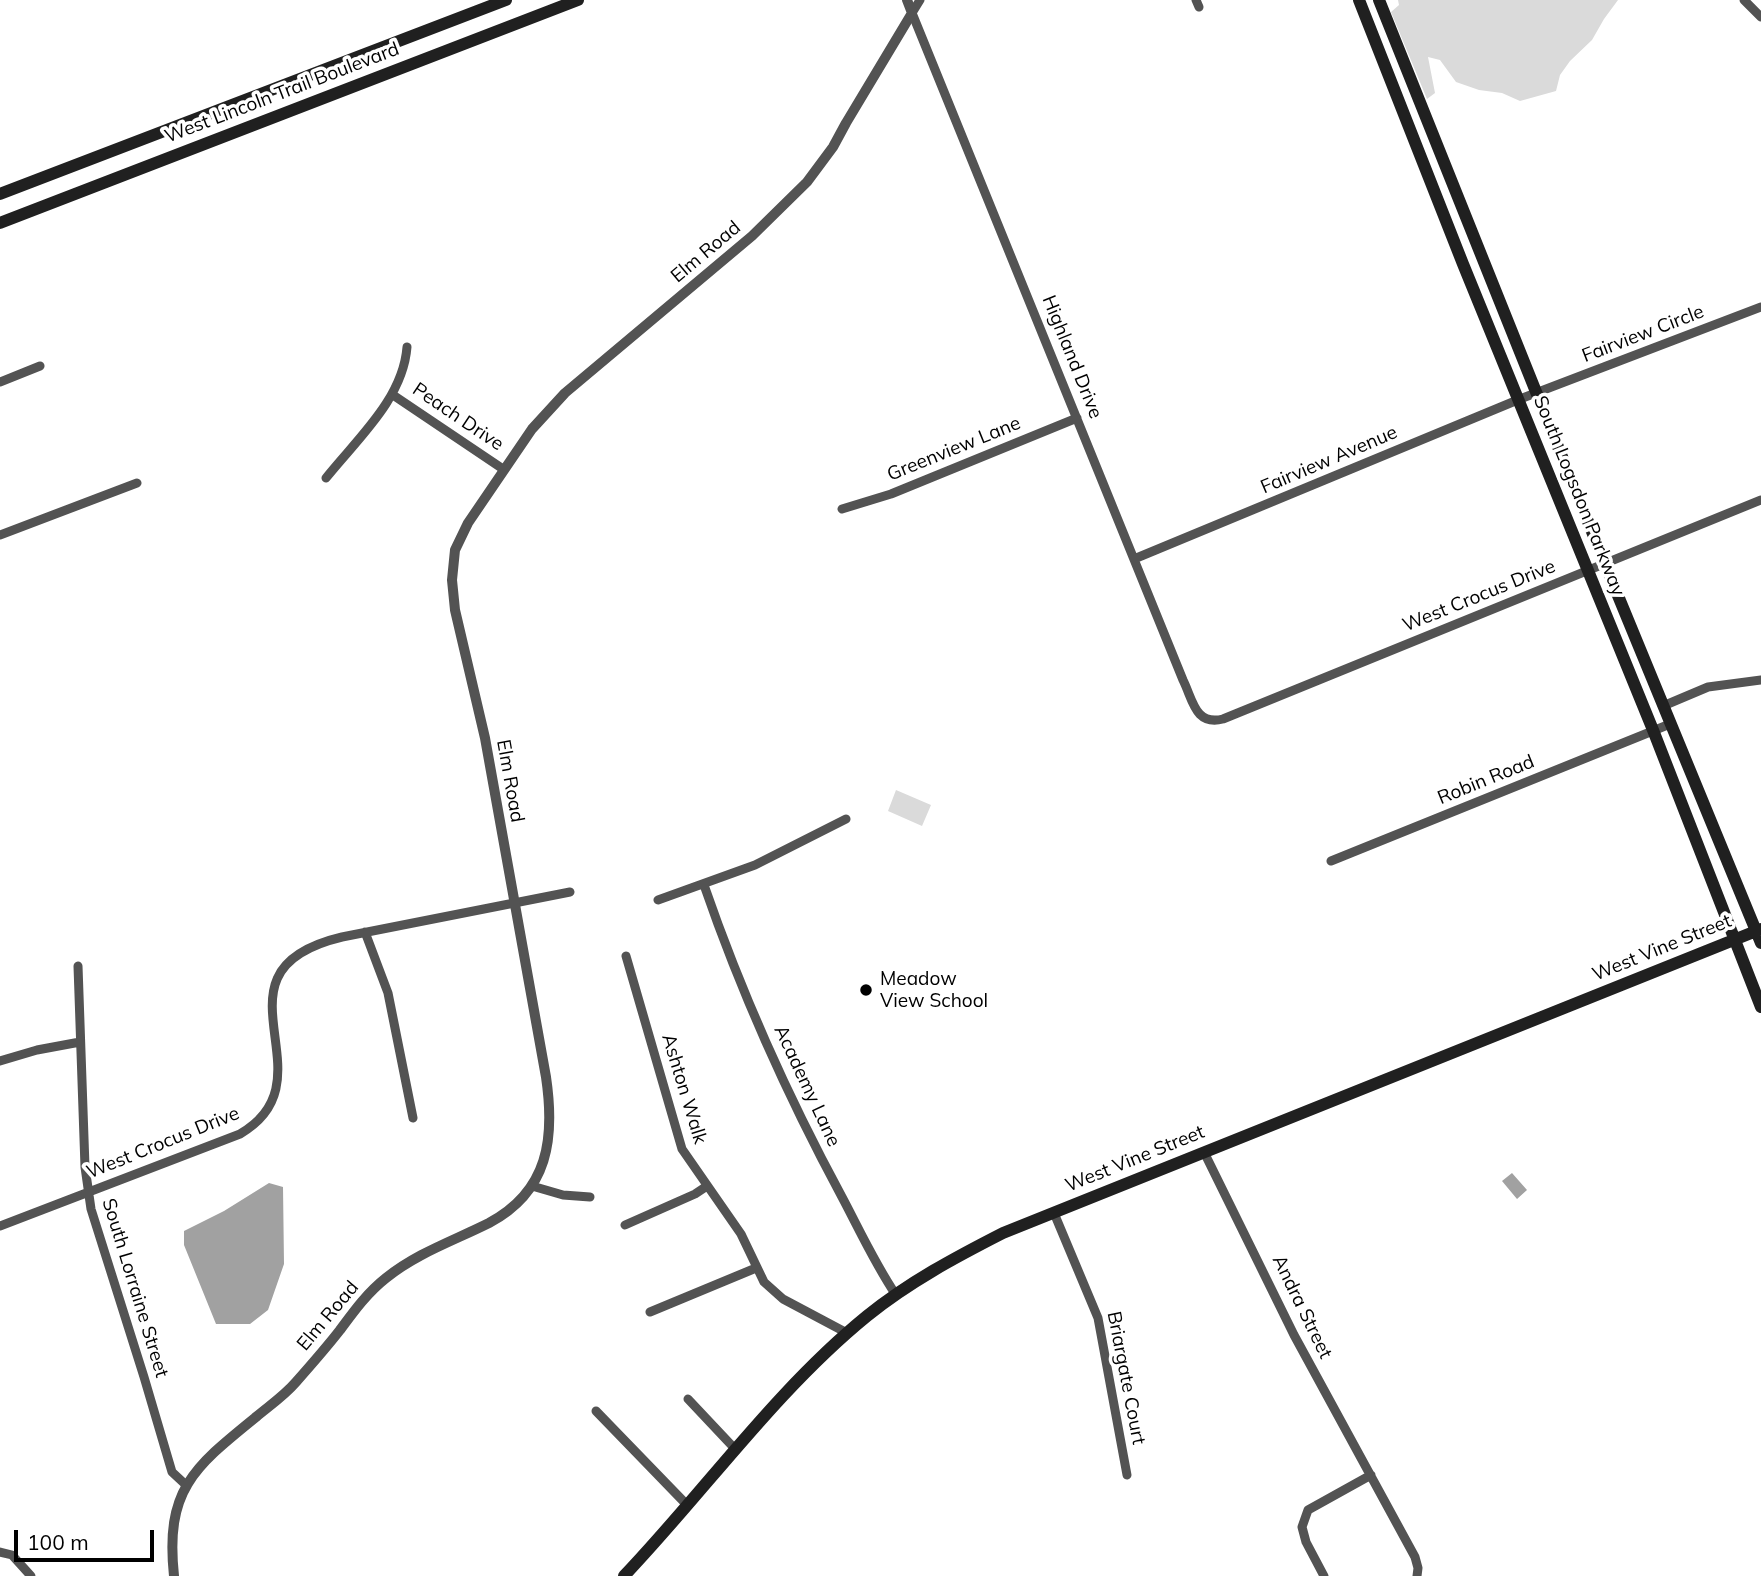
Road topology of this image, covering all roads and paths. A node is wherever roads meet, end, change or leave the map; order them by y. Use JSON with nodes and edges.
{"nodes":[{"id":1,"x":506,"y":0,"type":"edge"},
{"id":2,"x":578,"y":0,"type":"edge"},
{"id":3,"x":907,"y":0,"type":"edge"},
{"id":4,"x":920,"y":0,"type":"edge"},
{"id":5,"x":1359,"y":0,"type":"edge"},
{"id":6,"x":1379,"y":0,"type":"edge"},
{"id":7,"x":1744,"y":0,"type":"edge"},
{"id":8,"x":912,"y":13,"type":"junction"},
{"id":9,"x":1761,"y":17,"type":"edge"},
{"id":10,"x":1405,"y":65,"type":"junction"},
{"id":11,"x":1388,"y":72,"type":"junction"},
{"id":12,"x":0,"y":194,"type":"edge"},
{"id":13,"x":1466,"y":215,"type":"junction"},
{"id":14,"x":0,"y":223,"type":"edge"},
{"id":15,"x":1447,"y":224,"type":"junction"},
{"id":16,"x":1761,"y":307,"type":"edge"},
{"id":17,"x":407,"y":347,"type":"dead end"},
{"id":18,"x":40,"y":366,"type":"dead end"},
{"id":19,"x":0,"y":382,"type":"edge"},
{"id":20,"x":1537,"y":393,"type":"junction"},
{"id":21,"x":393,"y":395,"type":"junction"},
{"id":22,"x":1520,"y":399,"type":"junction"},
{"id":23,"x":1077,"y":418,"type":"junction"},
{"id":24,"x":503,"y":469,"type":"junction"},
{"id":25,"x":326,"y":478,"type":"dead end"},
{"id":26,"x":137,"y":483,"type":"dead end"},
{"id":27,"x":1761,"y":500,"type":"edge"},
{"id":28,"x":842,"y":509,"type":"dead end"},
{"id":29,"x":0,"y":535,"type":"edge"},
{"id":30,"x":1134,"y":559,"type":"junction"},
{"id":31,"x":1605,"y":564,"type":"junction"},
{"id":32,"x":1588,"y":570,"type":"junction"},
{"id":33,"x":1761,"y":680,"type":"edge"},
{"id":34,"x":1663,"y":706,"type":"junction"},
{"id":35,"x":1210,"y":721,"type":"joint"},
{"id":36,"x":1670,"y":724,"type":"junction"},
{"id":37,"x":1653,"y":730,"type":"junction"},
{"id":38,"x":846,"y":819,"type":"dead end"},
{"id":39,"x":1331,"y":861,"type":"dead end"},
{"id":40,"x":704,"y":885,"type":"junction"},
{"id":41,"x":570,"y":892,"type":"dead end"},
{"id":42,"x":658,"y":900,"type":"dead end"},
{"id":43,"x":513,"y":904,"type":"junction"},
{"id":44,"x":365,"y":932,"type":"junction"},
{"id":45,"x":1759,"y":934,"type":"edge"},
{"id":46,"x":1735,"y":940,"type":"junction"},
{"id":47,"x":626,"y":956,"type":"dead end"},
{"id":48,"x":78,"y":966,"type":"dead end"},
{"id":49,"x":1761,"y":1007,"type":"edge"},
{"id":50,"x":80,"y":1042,"type":"junction"},
{"id":51,"x":0,"y":1061,"type":"edge"},
{"id":52,"x":413,"y":1118,"type":"dead end"},
{"id":53,"x":1204,"y":1152,"type":"junction"},
{"id":54,"x":532,"y":1186,"type":"junction"},
{"id":55,"x":707,"y":1186,"type":"junction"},
{"id":56,"x":88,"y":1192,"type":"junction"},
{"id":57,"x":590,"y":1197,"type":"dead end"},
{"id":58,"x":1054,"y":1213,"type":"junction"},
{"id":59,"x":625,"y":1225,"type":"dead end"},
{"id":60,"x":0,"y":1226,"type":"edge"},
{"id":61,"x":756,"y":1268,"type":"junction"},
{"id":62,"x":896,"y":1295,"type":"junction"},
{"id":63,"x":650,"y":1312,"type":"dead end"},
{"id":64,"x":847,"y":1333,"type":"junction"},
{"id":65,"x":688,"y":1399,"type":"dead end"},
{"id":66,"x":596,"y":1411,"type":"dead end"},
{"id":67,"x":736,"y":1450,"type":"junction"},
{"id":68,"x":1127,"y":1475,"type":"dead end"},
{"id":69,"x":1371,"y":1475,"type":"junction"},
{"id":70,"x":186,"y":1485,"type":"junction"},
{"id":71,"x":688,"y":1506,"type":"junction"},
{"id":72,"x":0,"y":1552,"type":"edge"},
{"id":73,"x":31,"y":1576,"type":"edge"},
{"id":74,"x":174,"y":1576,"type":"edge"},
{"id":75,"x":625,"y":1576,"type":"edge"},
{"id":76,"x":1324,"y":1576,"type":"edge"},
{"id":77,"x":1417,"y":1576,"type":"edge"}],
"edges":[{"from":1,"to":12,"type":"main road","name":"West Lincoln Trail Boulevard"},
{"from":2,"to":14,"type":"main road","name":"West Lincoln Trail Boulevard"},
{"from":3,"to":8,"type":"street","name":"Highland Drive"},
{"from":4,"to":8,"type":"street","name":"Elm Road"},
{"from":5,"to":11,"type":"main road","name":"South Logsdon Parkway"},
{"from":6,"to":10,"type":"main road","name":"South Logsdon Parkway"},
{"from":7,"to":9,"type":"street"},
{"from":8,"to":23,"type":"street","name":"Highland Drive"},
{"from":8,"to":24,"type":"street","name":"Elm Road"},
{"from":10,"to":11,"type":"street"},
{"from":10,"to":13,"type":"main road","name":"South Logsdon Parkway"},
{"from":11,"to":15,"type":"main road","name":"South Logsdon Parkway"},
{"from":13,"to":15,"type":"street"},
{"from":13,"to":20,"type":"main road","name":"South Logsdon Parkway"},
{"from":15,"to":22,"type":"main road","name":"South Logsdon Parkway"},
{"from":16,"to":20,"type":"street","name":"Fairview Circle"},
{"from":17,"to":21,"type":"street"},
{"from":18,"to":19,"type":"street"},
{"from":20,"to":22,"type":"street","name":"Fairview Avenue"},
{"from":20,"to":31,"type":"main road","name":"South Logsdon Parkway"},
{"from":21,"to":24,"type":"street","name":"Peach Drive"},
{"from":21,"to":25,"type":"street"},
{"from":22,"to":30,"type":"street","name":"Fairview Avenue"},
{"from":22,"to":32,"type":"main road","name":"South Logsdon Parkway"},
{"from":23,"to":28,"type":"street","name":"Greenview Lane"},
{"from":23,"to":30,"type":"street","name":"Highland Drive"},
{"from":24,"to":43,"type":"street","name":"Elm Road"},
{"from":26,"to":29,"type":"street"},
{"from":27,"to":31,"type":"street","name":"West Crocus Drive"},
{"from":30,"to":35,"type":"street","name":"Highland Drive"},
{"from":31,"to":32,"type":"street","name":"West Crocus Drive"},
{"from":31,"to":34,"type":"main road","name":"South Logsdon Parkway"},
{"from":32,"to":35,"type":"street","name":"West Crocus Drive"},
{"from":32,"to":37,"type":"main road","name":"South Logsdon Parkway"},
{"from":33,"to":34,"type":"street"},
{"from":34,"to":36,"type":"main road","name":"South Logsdon Parkway"},
{"from":36,"to":37,"type":"street","name":"Robin Road"},
{"from":36,"to":45,"type":"main road","name":"South Logsdon Parkway"},
{"from":37,"to":39,"type":"street","name":"Robin Road"},
{"from":37,"to":46,"type":"main road","name":"South Logsdon Parkway"},
{"from":38,"to":40,"type":"street"},
{"from":40,"to":42,"type":"street"},
{"from":40,"to":62,"type":"street","name":"Academy Lane"},
{"from":41,"to":43,"type":"street","name":"West Crocus Drive"},
{"from":43,"to":44,"type":"street","name":"West Crocus Drive"},
{"from":43,"to":54,"type":"street","name":"Elm Road"},
{"from":44,"to":52,"type":"street"},
{"from":44,"to":56,"type":"street","name":"West Crocus Drive"},
{"from":45,"to":46,"type":"main road","name":"West Vine Street"},
{"from":46,"to":49,"type":"main road","name":"South Logsdon Parkway"},
{"from":46,"to":53,"type":"main road","name":"West Vine Street"},
{"from":47,"to":55,"type":"street","name":"Ashton Walk"},
{"from":48,"to":50,"type":"street","name":"South Lorraine Street"},
{"from":50,"to":51,"type":"street"},
{"from":50,"to":56,"type":"street","name":"South Lorraine Street"},
{"from":53,"to":58,"type":"main road","name":"West Vine Street"},
{"from":53,"to":69,"type":"street","name":"Andra Street"},
{"from":54,"to":57,"type":"street"},
{"from":54,"to":70,"type":"street","name":"Elm Road"},
{"from":55,"to":59,"type":"street"},
{"from":55,"to":61,"type":"street","name":"Ashton Walk"},
{"from":56,"to":60,"type":"street","name":"West Crocus Drive"},
{"from":56,"to":70,"type":"street","name":"South Lorraine Street"},
{"from":58,"to":62,"type":"main road","name":"West Vine Street"},
{"from":58,"to":68,"type":"street","name":"Briargate Court"},
{"from":61,"to":63,"type":"street"},
{"from":61,"to":64,"type":"street","name":"Ashton Walk"},
{"from":62,"to":64,"type":"main road","name":"West Vine Street"},
{"from":64,"to":67,"type":"main road","name":"West Vine Street"},
{"from":65,"to":67,"type":"street"},
{"from":66,"to":71,"type":"street"},
{"from":67,"to":71,"type":"main road","name":"West Vine Street"},
{"from":69,"to":76,"type":"street"},
{"from":69,"to":77,"type":"street","name":"Andra Street"},
{"from":70,"to":74,"type":"street","name":"Elm Road"},
{"from":71,"to":75,"type":"main road","name":"West Vine Street"},
{"from":72,"to":73,"type":"street"}]}
